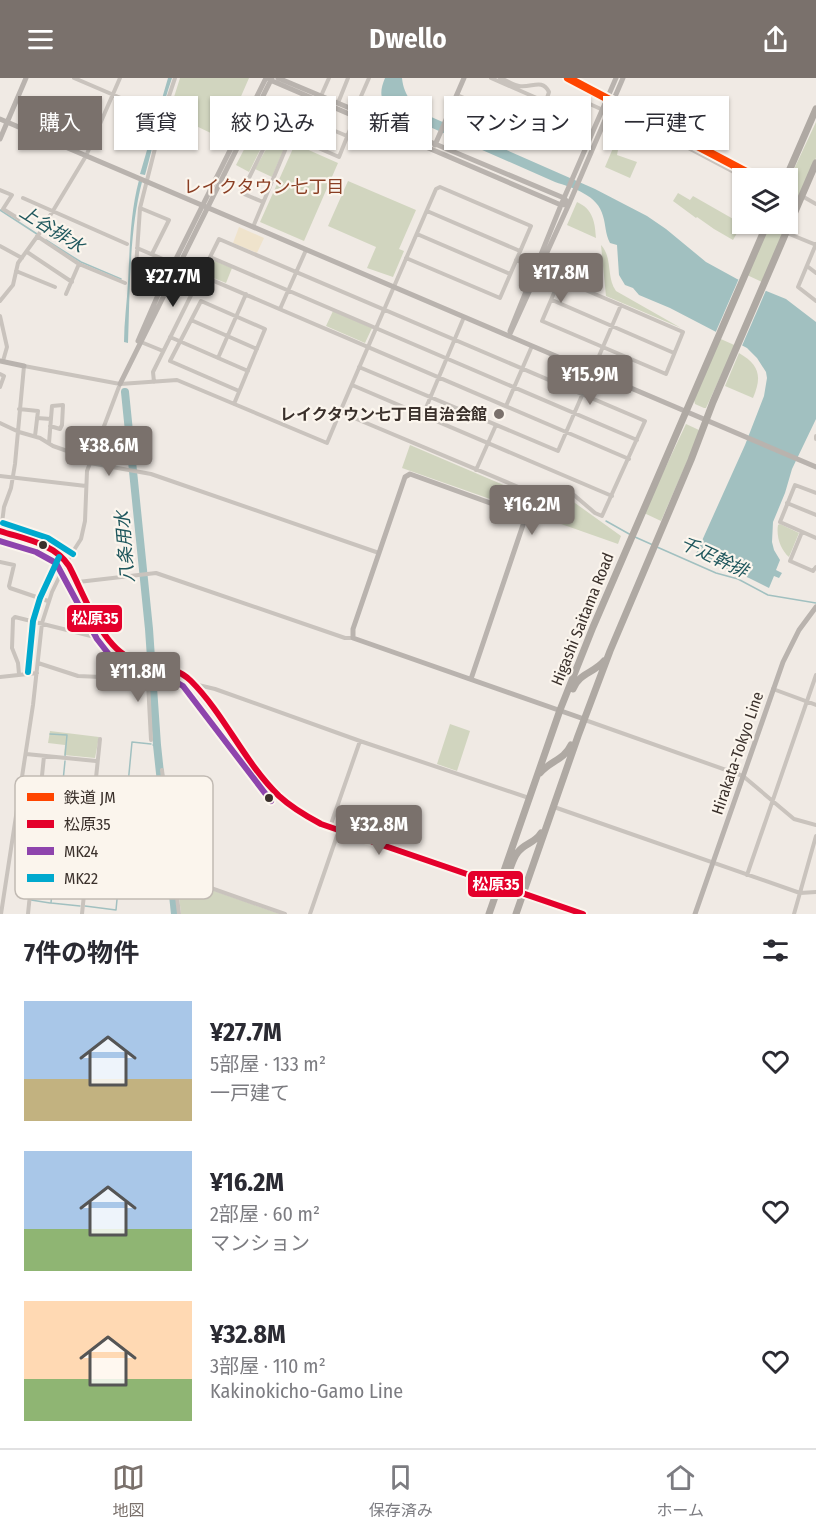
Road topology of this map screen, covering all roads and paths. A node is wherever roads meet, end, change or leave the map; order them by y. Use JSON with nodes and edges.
{"nodes":[{"id":1,"x":26,"y":78,"type":"edge"},
{"id":2,"x":74,"y":78,"type":"edge"},
{"id":3,"x":120,"y":78,"type":"edge"},
{"id":4,"x":175,"y":78,"type":"edge"},
{"id":5,"x":278,"y":78,"type":"edge"},
{"id":6,"x":329,"y":78,"type":"edge"},
{"id":7,"x":348,"y":78,"type":"edge"},
{"id":8,"x":369,"y":78,"type":"edge"},
{"id":9,"x":464,"y":78,"type":"edge"},
{"id":10,"x":491,"y":78,"type":"edge"},
{"id":11,"x":500,"y":78,"type":"edge"},
{"id":12,"x":616,"y":78,"type":"edge"},
{"id":13,"x":623,"y":78,"type":"edge"},
{"id":14,"x":268,"y":79,"type":"edge"},
{"id":15,"x":531,"y":85,"type":"junction"},
{"id":16,"x":112,"y":95,"type":"junction"},
{"id":17,"x":457,"y":95,"type":"junction"},
{"id":18,"x":260,"y":96,"type":"edge"},
{"id":19,"x":321,"y":96,"type":"joint"},
{"id":20,"x":362,"y":96,"type":"edge"},
{"id":21,"x":533,"y":96,"type":"joint"},
{"id":22,"x":547,"y":96,"type":"edge"},
{"id":23,"x":609,"y":96,"type":"edge"},
{"id":24,"x":616,"y":96,"type":"edge"},
{"id":25,"x":338,"y":104,"type":"joint"},
{"id":26,"x":816,"y":109,"type":"edge"},
{"id":27,"x":348,"y":110,"type":"edge"},
{"id":28,"x":603,"y":110,"type":"joint"},
{"id":29,"x":348,"y":111,"type":"edge"},
{"id":30,"x":816,"y":118,"type":"edge"},
{"id":31,"x":0,"y":119,"type":"edge"},
{"id":32,"x":8,"y":122,"type":"junction"},
{"id":33,"x":603,"y":126,"type":"edge"},
{"id":34,"x":336,"y":131,"type":"edge"},
{"id":35,"x":347,"y":136,"type":"joint"},
{"id":36,"x":0,"y":139,"type":"edge"},
{"id":37,"x":434,"y":147,"type":"joint"},
{"id":38,"x":233,"y":150,"type":"edge"},
{"id":39,"x":263,"y":150,"type":"edge"},
{"id":40,"x":285,"y":150,"type":"edge"},
{"id":41,"x":323,"y":150,"type":"edge"},
{"id":42,"x":692,"y":150,"type":"edge"},
{"id":43,"x":796,"y":154,"type":"junction"},
{"id":44,"x":86,"y":156,"type":"junction"},
{"id":45,"x":816,"y":163,"type":"edge"},
{"id":46,"x":790,"y":168,"type":"edge"},
{"id":47,"x":732,"y":171,"type":"edge"},
{"id":48,"x":143,"y":179,"type":"junction"},
{"id":49,"x":0,"y":190,"type":"edge"},
{"id":50,"x":802,"y":196,"type":"junction"},
{"id":51,"x":23,"y":198,"type":"dead end"},
{"id":52,"x":264,"y":202,"type":"junction"},
{"id":53,"x":562,"y":202,"type":"junction"},
{"id":54,"x":570,"y":204,"type":"junction"},
{"id":55,"x":816,"y":204,"type":"edge"},
{"id":56,"x":798,"y":205,"type":"edge"},
{"id":57,"x":206,"y":206,"type":"junction"},
{"id":58,"x":140,"y":208,"type":"junction"},
{"id":59,"x":427,"y":211,"type":"junction"},
{"id":60,"x":52,"y":212,"type":"junction"},
{"id":61,"x":19,"y":219,"type":"dead end"},
{"id":62,"x":252,"y":227,"type":"junction"},
{"id":63,"x":417,"y":234,"type":"junction"},
{"id":64,"x":763,"y":234,"type":"edge"},
{"id":65,"x":786,"y":234,"type":"edge"},
{"id":66,"x":788,"y":234,"type":"edge"},
{"id":67,"x":38,"y":235,"type":"junction"},
{"id":68,"x":127,"y":244,"type":"dead end"},
{"id":69,"x":816,"y":245,"type":"edge"},
{"id":70,"x":0,"y":246,"type":"edge"},
{"id":71,"x":137,"y":248,"type":"junction"},
{"id":72,"x":306,"y":250,"type":"junction"},
{"id":73,"x":520,"y":250,"type":"junction"},
{"id":74,"x":27,"y":252,"type":"junction"},
{"id":75,"x":152,"y":254,"type":"junction"},
{"id":76,"x":210,"y":257,"type":"junction"},
{"id":77,"x":22,"y":258,"type":"junction"},
{"id":78,"x":406,"y":258,"type":"junction"},
{"id":79,"x":516,"y":260,"type":"junction"},
{"id":80,"x":80,"y":264,"type":"junction"},
{"id":81,"x":177,"y":265,"type":"junction"},
{"id":82,"x":807,"y":266,"type":"junction"},
{"id":83,"x":538,"y":270,"type":"junction"},
{"id":84,"x":16,"y":271,"type":"junction"},
{"id":85,"x":297,"y":272,"type":"junction"},
{"id":86,"x":816,"y":273,"type":"edge"},
{"id":87,"x":510,"y":274,"type":"junction"},
{"id":88,"x":201,"y":275,"type":"junction"},
{"id":89,"x":560,"y":279,"type":"junction"},
{"id":90,"x":72,"y":282,"type":"junction"},
{"id":91,"x":125,"y":283,"type":"dead end"},
{"id":92,"x":55,"y":287,"type":"dead end"},
{"id":93,"x":394,"y":287,"type":"junction"},
{"id":94,"x":289,"y":290,"type":"junction"},
{"id":95,"x":66,"y":294,"type":"dead end"},
{"id":96,"x":246,"y":294,"type":"junction"},
{"id":97,"x":158,"y":295,"type":"junction"},
{"id":98,"x":552,"y":300,"type":"junction"},
{"id":99,"x":0,"y":301,"type":"edge"},
{"id":100,"x":816,"y":302,"type":"edge"},
{"id":101,"x":621,"y":305,"type":"junction"},
{"id":102,"x":280,"y":309,"type":"junction"},
{"id":103,"x":384,"y":310,"type":"junction"},
{"id":104,"x":0,"y":316,"type":"edge"},
{"id":105,"x":236,"y":316,"type":"junction"},
{"id":106,"x":464,"y":317,"type":"junction"},
{"id":107,"x":190,"y":320,"type":"junction"},
{"id":108,"x":612,"y":326,"type":"junction"},
{"id":109,"x":376,"y":328,"type":"junction"},
{"id":110,"x":227,"y":336,"type":"junction"},
{"id":111,"x":509,"y":336,"type":"junction"},
{"id":112,"x":170,"y":337,"type":"junction"},
{"id":113,"x":455,"y":340,"type":"junction"},
{"id":114,"x":141,"y":342,"type":"junction"},
{"id":115,"x":180,"y":342,"type":"junction"},
{"id":116,"x":532,"y":346,"type":"junction"},
{"id":117,"x":368,"y":347,"type":"junction"},
{"id":118,"x":603,"y":347,"type":"junction"},
{"id":119,"x":257,"y":349,"type":"junction"},
{"id":120,"x":163,"y":351,"type":"junction"},
{"id":121,"x":674,"y":353,"type":"junction"},
{"id":122,"x":218,"y":358,"type":"junction"},
{"id":123,"x":447,"y":359,"type":"junction"},
{"id":124,"x":1,"y":362,"type":"edge"},
{"id":125,"x":24,"y":366,"type":"junction"},
{"id":126,"x":359,"y":367,"type":"junction"},
{"id":127,"x":522,"y":369,"type":"junction"},
{"id":128,"x":248,"y":371,"type":"junction"},
{"id":129,"x":592,"y":372,"type":"junction"},
{"id":130,"x":0,"y":374,"type":"edge"},
{"id":131,"x":439,"y":377,"type":"junction"},
{"id":132,"x":154,"y":382,"type":"junction"},
{"id":133,"x":120,"y":384,"type":"junction"},
{"id":134,"x":0,"y":385,"type":"edge"},
{"id":135,"x":352,"y":385,"type":"junction"},
{"id":136,"x":514,"y":387,"type":"junction"},
{"id":137,"x":239,"y":391,"type":"junction"},
{"id":138,"x":583,"y":395,"type":"junction"},
{"id":139,"x":431,"y":397,"type":"junction"},
{"id":140,"x":234,"y":404,"type":"junction"},
{"id":141,"x":506,"y":406,"type":"junction"},
{"id":142,"x":19,"y":409,"type":"junction"},
{"id":143,"x":340,"y":412,"type":"junction"},
{"id":144,"x":687,"y":412,"type":"junction"},
{"id":145,"x":575,"y":413,"type":"junction"},
{"id":146,"x":423,"y":415,"type":"junction"},
{"id":147,"x":37,"y":418,"type":"junction"},
{"id":148,"x":51,"y":419,"type":"junction"},
{"id":149,"x":706,"y":420,"type":"junction"},
{"id":150,"x":0,"y":423,"type":"edge"},
{"id":151,"x":496,"y":425,"type":"junction"},
{"id":152,"x":50,"y":426,"type":"junction"},
{"id":153,"x":19,"y":432,"type":"junction"},
{"id":154,"x":567,"y":432,"type":"junction"},
{"id":155,"x":35,"y":436,"type":"junction"},
{"id":156,"x":637,"y":440,"type":"junction"},
{"id":157,"x":49,"y":443,"type":"junction"},
{"id":158,"x":488,"y":444,"type":"junction"},
{"id":159,"x":629,"y":459,"type":"junction"},
{"id":160,"x":90,"y":463,"type":"junction"},
{"id":161,"x":816,"y":467,"type":"edge"},
{"id":162,"x":476,"y":470,"type":"junction"},
{"id":163,"x":0,"y":476,"type":"edge"},
{"id":164,"x":13,"y":477,"type":"junction"},
{"id":165,"x":86,"y":486,"type":"junction"},
{"id":166,"x":816,"y":494,"type":"edge"},
{"id":167,"x":612,"y":496,"type":"junction"},
{"id":168,"x":787,"y":503,"type":"junction"},
{"id":169,"x":816,"y":515,"type":"edge"},
{"id":170,"x":0,"y":531,"type":"edge"},
{"id":171,"x":802,"y":532,"type":"junction"},
{"id":172,"x":816,"y":538,"type":"edge"},
{"id":173,"x":379,"y":553,"type":"junction"},
{"id":174,"x":67,"y":561,"type":"junction"},
{"id":175,"x":0,"y":562,"type":"edge"},
{"id":176,"x":816,"y":567,"type":"edge"},
{"id":177,"x":78,"y":582,"type":"junction"},
{"id":178,"x":48,"y":601,"type":"junction"},
{"id":179,"x":816,"y":608,"type":"edge"},
{"id":180,"x":42,"y":623,"type":"junction"},
{"id":181,"x":353,"y":638,"type":"junction"},
{"id":182,"x":108,"y":640,"type":"junction"},
{"id":183,"x":610,"y":651,"type":"junction"},
{"id":184,"x":38,"y":663,"type":"junction"},
{"id":185,"x":150,"y":664,"type":"junction"},
{"id":186,"x":37,"y":673,"type":"junction"},
{"id":187,"x":19,"y":674,"type":"junction"},
{"id":188,"x":816,"y":675,"type":"edge"},
{"id":189,"x":0,"y":677,"type":"edge"},
{"id":190,"x":147,"y":679,"type":"junction"},
{"id":191,"x":471,"y":679,"type":"junction"},
{"id":192,"x":194,"y":683,"type":"junction"},
{"id":193,"x":773,"y":689,"type":"junction"},
{"id":194,"x":807,"y":702,"type":"junction"},
{"id":195,"x":816,"y":705,"type":"edge"},
{"id":196,"x":560,"y":710,"type":"junction"},
{"id":197,"x":584,"y":719,"type":"junction"},
{"id":198,"x":100,"y":739,"type":"dead end"},
{"id":199,"x":151,"y":740,"type":"dead end"},
{"id":200,"x":360,"y":741,"type":"junction"},
{"id":201,"x":25,"y":754,"type":"junction"},
{"id":202,"x":44,"y":756,"type":"junction"},
{"id":203,"x":96,"y":761,"type":"junction"},
{"id":204,"x":162,"y":770,"type":"dead end"},
{"id":205,"x":21,"y":776,"type":"edge"},
{"id":206,"x":42,"y":776,"type":"edge"},
{"id":207,"x":95,"y":776,"type":"edge"},
{"id":208,"x":163,"y":776,"type":"edge"},
{"id":209,"x":743,"y":776,"type":"junction"},
{"id":210,"x":535,"y":782,"type":"junction"},
{"id":211,"x":529,"y":798,"type":"junction"},
{"id":212,"x":772,"y":800,"type":"junction"},
{"id":213,"x":554,"y":807,"type":"junction"},
{"id":214,"x":15,"y":817,"type":"edge"},
{"id":215,"x":548,"y":820,"type":"junction"},
{"id":216,"x":816,"y":825,"type":"edge"},
{"id":217,"x":330,"y":827,"type":"junction"},
{"id":218,"x":339,"y":830,"type":"junction"},
{"id":219,"x":816,"y":836,"type":"edge"},
{"id":220,"x":713,"y":863,"type":"junction"},
{"id":221,"x":747,"y":875,"type":"junction"},
{"id":222,"x":499,"y":885,"type":"junction"},
{"id":223,"x":213,"y":889,"type":"edge"},
{"id":224,"x":816,"y":892,"type":"edge"},
{"id":225,"x":524,"y":893,"type":"junction"},
{"id":226,"x":800,"y":893,"type":"junction"},
{"id":227,"x":2,"y":898,"type":"edge"},
{"id":228,"x":30,"y":899,"type":"edge"},
{"id":229,"x":177,"y":899,"type":"edge"},
{"id":230,"x":796,"y":913,"type":"edge"},
{"id":231,"x":1,"y":914,"type":"edge"},
{"id":232,"x":28,"y":914,"type":"edge"},
{"id":233,"x":179,"y":914,"type":"edge"},
{"id":234,"x":285,"y":914,"type":"edge"},
{"id":235,"x":310,"y":914,"type":"edge"},
{"id":236,"x":489,"y":914,"type":"edge"},
{"id":237,"x":514,"y":914,"type":"edge"},
{"id":238,"x":583,"y":914,"type":"edge"},
{"id":239,"x":695,"y":914,"type":"edge"}],
"edges":[{"from":1,"to":32,"type":"street"},
{"from":2,"to":16,"type":"street"},
{"from":3,"to":16,"type":"street"},
{"from":4,"to":48,"type":"street"},
{"from":5,"to":19,"type":"street"},
{"from":6,"to":19,"type":"street"},
{"from":7,"to":25,"type":"street"},
{"from":8,"to":20,"type":"street"},
{"from":9,"to":17,"type":"street"},
{"from":10,"to":21,"type":"street"},
{"from":11,"to":15,"type":"street"},
{"from":12,"to":23,"type":"street"},
{"from":13,"to":24,"type":"street"},
{"from":14,"to":18,"type":"street"},
{"from":14,"to":29,"type":"street"},
{"from":15,"to":21,"type":"street"},
{"from":15,"to":22,"type":"street"},
{"from":16,"to":44,"type":"street"},
{"from":17,"to":28,"type":"street"},
{"from":17,"to":37,"type":"street"},
{"from":25,"to":27,"type":"street"},
{"from":26,"to":43,"type":"highway"},
{"from":28,"to":53,"type":"street"},
{"from":30,"to":43,"type":"highway"},
{"from":31,"to":32,"type":"street"},
{"from":32,"to":36,"type":"street"},
{"from":32,"to":44,"type":"street"},
{"from":33,"to":54,"type":"street"},
{"from":34,"to":35,"type":"street"},
{"from":35,"to":41,"type":"street"},
{"from":37,"to":53,"type":"street"},
{"from":38,"to":57,"type":"street"},
{"from":39,"to":52,"type":"street"},
{"from":40,"to":52,"type":"street"},
{"from":42,"to":47,"type":"street"},
{"from":43,"to":46,"type":"highway"},
{"from":44,"to":48,"type":"street"},
{"from":44,"to":60,"type":"street"},
{"from":45,"to":50,"type":"highway"},
{"from":48,"to":57,"type":"street"},
{"from":48,"to":58,"type":"street"},
{"from":49,"to":61,"type":"street"},
{"from":50,"to":55,"type":"street"},
{"from":50,"to":56,"type":"highway"},
{"from":51,"to":60,"type":"street"},
{"from":52,"to":62,"type":"street"},
{"from":53,"to":54,"type":"street"},
{"from":53,"to":83,"type":"street"},
{"from":54,"to":83,"type":"street"},
{"from":57,"to":62,"type":"street"},
{"from":57,"to":81,"type":"street"},
{"from":58,"to":71,"type":"street"},
{"from":58,"to":75,"type":"street"},
{"from":59,"to":63,"type":"street"},
{"from":59,"to":73,"type":"street"},
{"from":59,"to":73,"type":"street"},
{"from":60,"to":67,"type":"street"},
{"from":60,"to":68,"type":"street"},
{"from":62,"to":72,"type":"street"},
{"from":63,"to":78,"type":"street"},
{"from":63,"to":87,"type":"street"},
{"from":64,"to":144,"type":"highway","name":"Higashi Saitama Road"},
{"from":65,"to":149,"type":"highway"},
{"from":66,"to":69,"type":"street"},
{"from":67,"to":74,"type":"street"},
{"from":67,"to":80,"type":"street"},
{"from":69,"to":82,"type":"street"},
{"from":70,"to":77,"type":"street"},
{"from":71,"to":75,"type":"street"},
{"from":71,"to":97,"type":"street"},
{"from":72,"to":85,"type":"street"},
{"from":72,"to":93,"type":"street"},
{"from":73,"to":79,"type":"street"},
{"from":74,"to":77,"type":"street"},
{"from":74,"to":90,"type":"street"},
{"from":75,"to":81,"type":"street"},
{"from":76,"to":85,"type":"street"},
{"from":76,"to":88,"type":"street"},
{"from":76,"to":94,"type":"street"},
{"from":77,"to":84,"type":"street"},
{"from":78,"to":87,"type":"street"},
{"from":78,"to":93,"type":"street"},
{"from":79,"to":83,"type":"street"},
{"from":79,"to":87,"type":"street"},
{"from":80,"to":90,"type":"street"},
{"from":80,"to":91,"type":"street"},
{"from":81,"to":88,"type":"street"},
{"from":81,"to":97,"type":"street"},
{"from":81,"to":114,"type":"street"},
{"from":82,"to":86,"type":"street"},
{"from":82,"to":100,"type":"street"},
{"from":83,"to":89,"type":"street"},
{"from":83,"to":111,"type":"street"},
{"from":84,"to":92,"type":"street"},
{"from":84,"to":99,"type":"street"},
{"from":85,"to":94,"type":"street"},
{"from":85,"to":103,"type":"street"},
{"from":88,"to":96,"type":"street"},
{"from":88,"to":112,"type":"street"},
{"from":89,"to":98,"type":"street"},
{"from":89,"to":101,"type":"street"},
{"from":90,"to":95,"type":"street"},
{"from":93,"to":103,"type":"street"},
{"from":93,"to":106,"type":"street"},
{"from":94,"to":102,"type":"street"},
{"from":94,"to":109,"type":"street"},
{"from":96,"to":102,"type":"street"},
{"from":96,"to":105,"type":"street"},
{"from":97,"to":133,"type":"street"},
{"from":98,"to":108,"type":"street"},
{"from":98,"to":118,"type":"street"},
{"from":101,"to":108,"type":"street"},
{"from":101,"to":121,"type":"street"},
{"from":102,"to":117,"type":"street"},
{"from":103,"to":109,"type":"street"},
{"from":103,"to":113,"type":"street"},
{"from":104,"to":124,"type":"street"},
{"from":105,"to":107,"type":"street"},
{"from":105,"to":110,"type":"street"},
{"from":105,"to":119,"type":"street"},
{"from":106,"to":111,"type":"street"},
{"from":106,"to":113,"type":"street"},
{"from":107,"to":110,"type":"street"},
{"from":107,"to":115,"type":"street"},
{"from":108,"to":118,"type":"street"},
{"from":108,"to":121,"type":"street"},
{"from":109,"to":117,"type":"street"},
{"from":109,"to":123,"type":"street"},
{"from":110,"to":119,"type":"street"},
{"from":110,"to":122,"type":"street"},
{"from":111,"to":116,"type":"street"},
{"from":112,"to":115,"type":"street"},
{"from":112,"to":120,"type":"street"},
{"from":113,"to":123,"type":"street"},
{"from":113,"to":127,"type":"street"},
{"from":114,"to":120,"type":"street"},
{"from":114,"to":133,"type":"street"},
{"from":115,"to":122,"type":"street"},
{"from":115,"to":137,"type":"street"},
{"from":116,"to":127,"type":"street"},
{"from":116,"to":129,"type":"street"},
{"from":117,"to":126,"type":"street"},
{"from":117,"to":131,"type":"street"},
{"from":118,"to":121,"type":"street"},
{"from":118,"to":129,"type":"street"},
{"from":119,"to":128,"type":"street"},
{"from":120,"to":132,"type":"street"},
{"from":122,"to":128,"type":"street"},
{"from":123,"to":131,"type":"street"},
{"from":123,"to":136,"type":"street"},
{"from":124,"to":125,"type":"street"},
{"from":125,"to":133,"type":"street"},
{"from":125,"to":142,"type":"street"},
{"from":126,"to":135,"type":"street"},
{"from":126,"to":139,"type":"street"},
{"from":127,"to":136,"type":"street"},
{"from":127,"to":138,"type":"street"},
{"from":128,"to":137,"type":"street"},
{"from":129,"to":138,"type":"street"},
{"from":129,"to":144,"type":"street"},
{"from":130,"to":134,"type":"street"},
{"from":131,"to":139,"type":"street"},
{"from":131,"to":141,"type":"street"},
{"from":132,"to":133,"type":"street"},
{"from":132,"to":140,"type":"street"},
{"from":133,"to":160,"type":"street"},
{"from":135,"to":143,"type":"street"},
{"from":135,"to":146,"type":"street"},
{"from":136,"to":141,"type":"street"},
{"from":136,"to":145,"type":"street"},
{"from":137,"to":140,"type":"street"},
{"from":138,"to":145,"type":"street"},
{"from":138,"to":156,"type":"street"},
{"from":139,"to":146,"type":"street"},
{"from":139,"to":151,"type":"street"},
{"from":140,"to":143,"type":"street"},
{"from":141,"to":154,"type":"street"},
{"from":142,"to":147,"type":"street"},
{"from":142,"to":153,"type":"street"},
{"from":143,"to":162,"type":"street"},
{"from":144,"to":149,"type":"street"},
{"from":144,"to":196,"type":"highway","name":"Higashi Saitama Road"},
{"from":145,"to":154,"type":"street"},
{"from":145,"to":156,"type":"street"},
{"from":146,"to":158,"type":"street"},
{"from":147,"to":148,"type":"street"},
{"from":147,"to":155,"type":"street"},
{"from":148,"to":152,"type":"street"},
{"from":148,"to":152,"type":"street"},
{"from":149,"to":161,"type":"street"},
{"from":149,"to":183,"type":"highway"},
{"from":150,"to":153,"type":"street"},
{"from":151,"to":154,"type":"street"},
{"from":151,"to":158,"type":"street"},
{"from":152,"to":157,"type":"street"},
{"from":153,"to":155,"type":"street"},
{"from":153,"to":164,"type":"street"},
{"from":154,"to":159,"type":"street"},
{"from":155,"to":157,"type":"street"},
{"from":156,"to":159,"type":"street"},
{"from":157,"to":160,"type":"street"},
{"from":158,"to":162,"type":"street"},
{"from":158,"to":167,"type":"street"},
{"from":159,"to":167,"type":"street"},
{"from":160,"to":165,"type":"street"},
{"from":160,"to":173,"type":"street"},
{"from":162,"to":167,"type":"street"},
{"from":163,"to":164,"type":"street"},
{"from":164,"to":165,"type":"street"},
{"from":164,"to":170,"type":"street"},
{"from":165,"to":174,"type":"street"},
{"from":166,"to":168,"type":"street"},
{"from":168,"to":169,"type":"street"},
{"from":168,"to":171,"type":"street"},
{"from":170,"to":174,"type":"street"},
{"from":171,"to":172,"type":"street"},
{"from":171,"to":176,"type":"street"},
{"from":173,"to":181,"type":"street"},
{"from":173,"to":191,"type":"street"},
{"from":174,"to":177,"type":"street"},
{"from":174,"to":178,"type":"street"},
{"from":175,"to":178,"type":"street"},
{"from":177,"to":181,"type":"street"},
{"from":177,"to":182,"type":"street"},
{"from":178,"to":180,"type":"street"},
{"from":179,"to":193,"type":"street","name":"Hirakata-Tokyo Line"},
{"from":180,"to":182,"type":"street"},
{"from":180,"to":184,"type":"street"},
{"from":180,"to":187,"type":"street"},
{"from":181,"to":191,"type":"street"},
{"from":182,"to":185,"type":"street"},
{"from":183,"to":196,"type":"highway"},
{"from":183,"to":197,"type":"highway"},
{"from":184,"to":186,"type":"street"},
{"from":184,"to":190,"type":"street"},
{"from":185,"to":190,"type":"street"},
{"from":185,"to":192,"type":"street"},
{"from":186,"to":187,"type":"street"},
{"from":186,"to":201,"type":"street"},
{"from":187,"to":189,"type":"street"},
{"from":188,"to":194,"type":"street"},
{"from":190,"to":199,"type":"street"},
{"from":191,"to":196,"type":"street"},
{"from":192,"to":200,"type":"street"},
{"from":192,"to":217,"type":"street"},
{"from":193,"to":194,"type":"street"},
{"from":193,"to":209,"type":"street","name":"Hirakata-Tokyo Line"},
{"from":194,"to":195,"type":"street"},
{"from":194,"to":212,"type":"street"},
{"from":196,"to":197,"type":"street"},
{"from":196,"to":210,"type":"highway","name":"Higashi Saitama Road"},
{"from":197,"to":209,"type":"street"},
{"from":197,"to":210,"type":"highway"},
{"from":197,"to":213,"type":"highway"},
{"from":198,"to":203,"type":"street"},
{"from":200,"to":211,"type":"street"},
{"from":200,"to":217,"type":"street"},
{"from":201,"to":202,"type":"street"},
{"from":201,"to":205,"type":"street"},
{"from":202,"to":203,"type":"street"},
{"from":202,"to":206,"type":"street"},
{"from":203,"to":207,"type":"street"},
{"from":204,"to":208,"type":"street"},
{"from":209,"to":212,"type":"street"},
{"from":209,"to":220,"type":"street","name":"Hirakata-Tokyo Line"},
{"from":210,"to":211,"type":"highway","name":"Higashi Saitama Road"},
{"from":211,"to":222,"type":"highway","name":"Higashi Saitama Road"},
{"from":212,"to":216,"type":"street"},
{"from":212,"to":221,"type":"street"},
{"from":213,"to":215,"type":"highway"},
{"from":213,"to":220,"type":"street"},
{"from":214,"to":227,"type":"street"},
{"from":215,"to":222,"type":"highway"},
{"from":215,"to":225,"type":"highway"},
{"from":217,"to":218,"type":"street"},
{"from":218,"to":222,"type":"street"},
{"from":218,"to":235,"type":"street"},
{"from":219,"to":226,"type":"street"},
{"from":220,"to":221,"type":"street"},
{"from":220,"to":239,"type":"street","name":"Hirakata-Tokyo Line"},
{"from":221,"to":226,"type":"street"},
{"from":222,"to":225,"type":"street"},
{"from":222,"to":236,"type":"highway","name":"Higashi Saitama Road"},
{"from":223,"to":234,"type":"street"},
{"from":224,"to":226,"type":"street"},
{"from":225,"to":237,"type":"highway"},
{"from":225,"to":238,"type":"street"},
{"from":226,"to":230,"type":"street"},
{"from":227,"to":231,"type":"street"},
{"from":228,"to":232,"type":"street"},
{"from":229,"to":233,"type":"street"}]}
